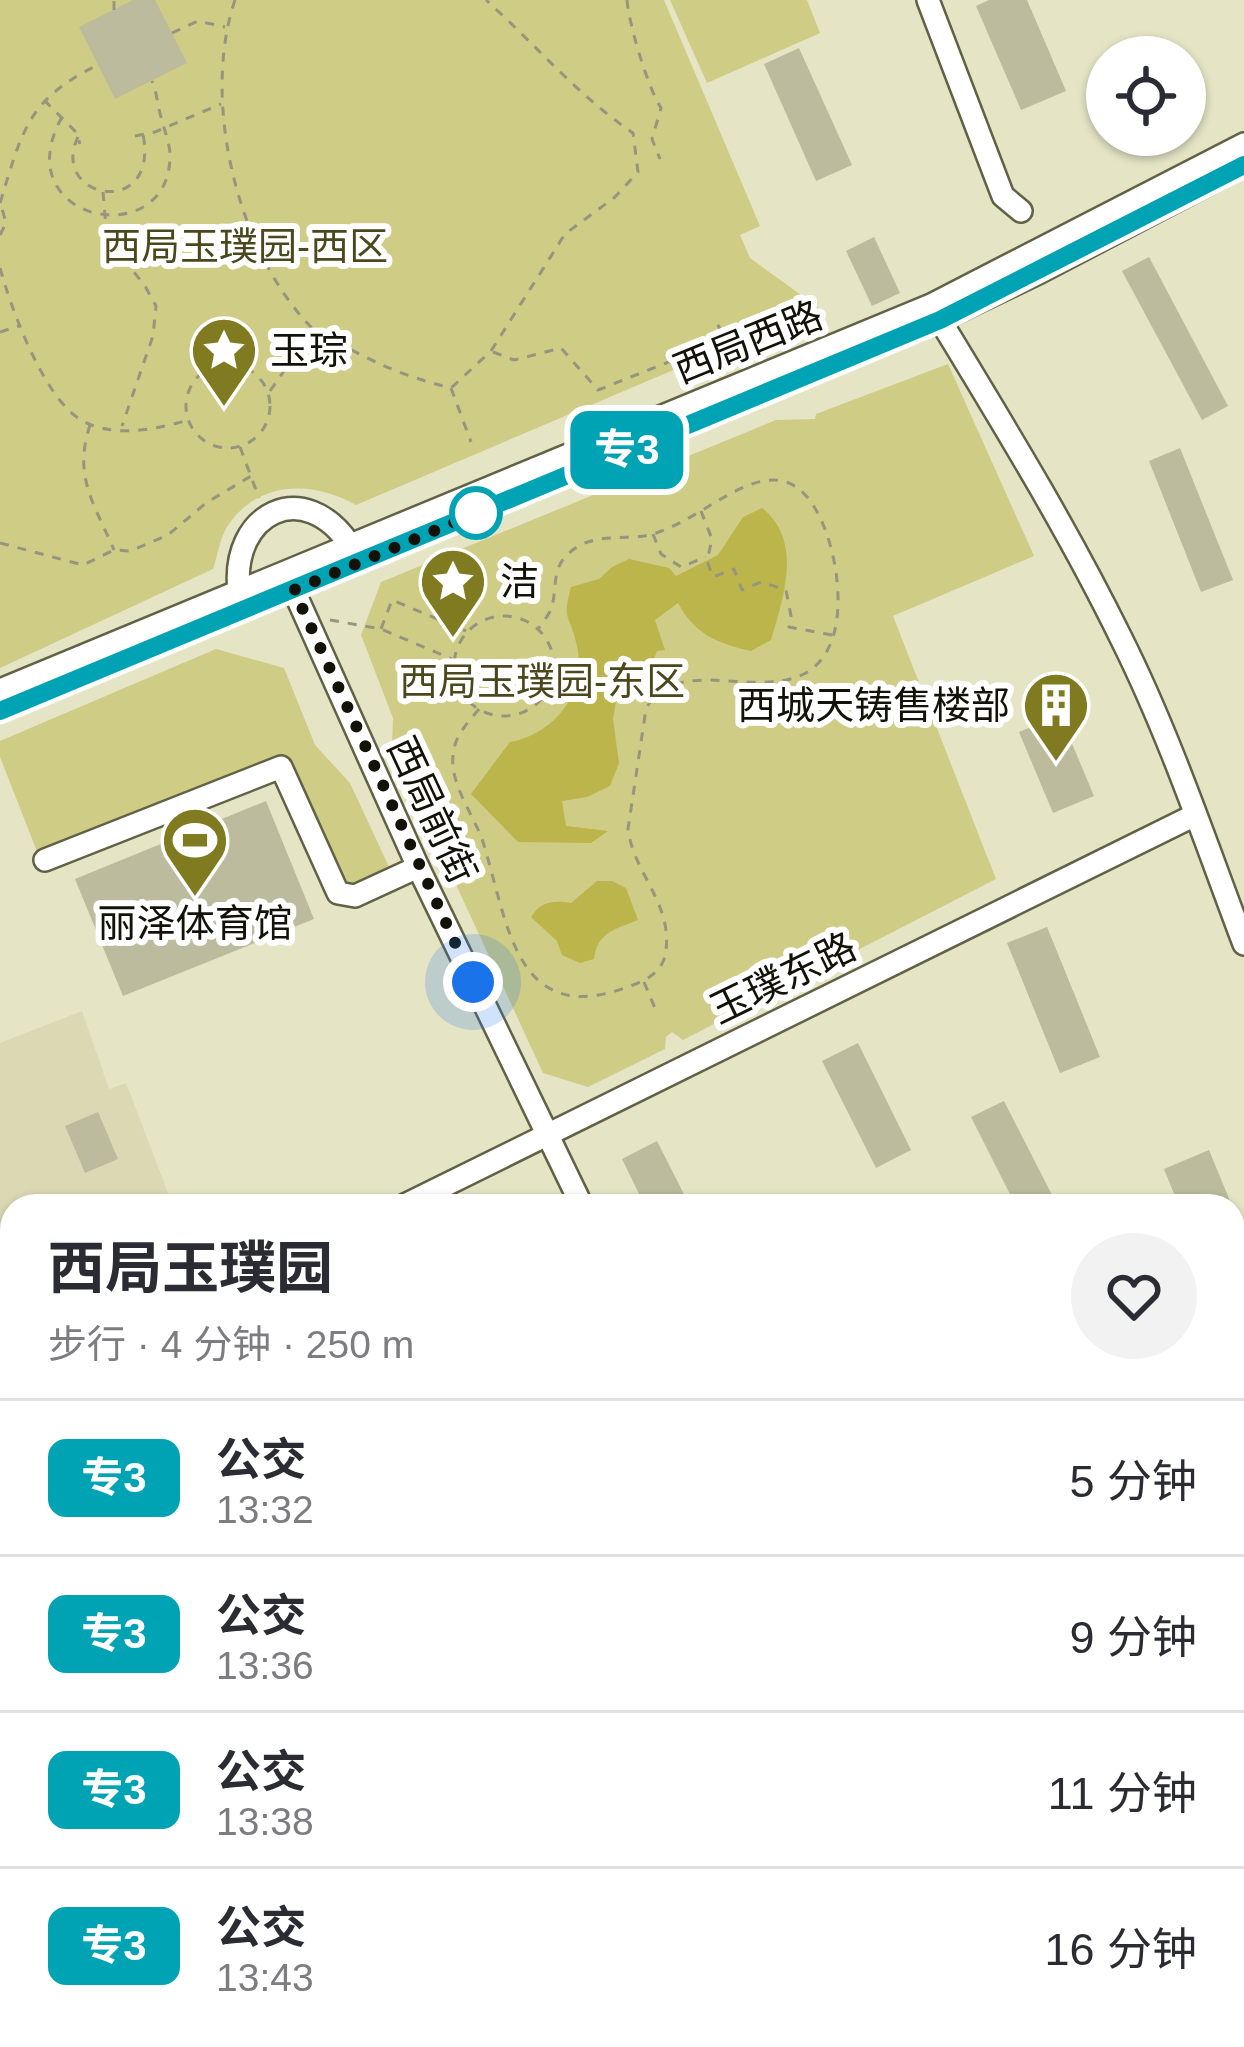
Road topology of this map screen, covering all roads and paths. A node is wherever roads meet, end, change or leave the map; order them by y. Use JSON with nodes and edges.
{"nodes":[{"id":1,"x":114,"y":0,"type":"edge"},
{"id":2,"x":235,"y":0,"type":"edge"},
{"id":3,"x":486,"y":0,"type":"edge"},
{"id":4,"x":627,"y":0,"type":"edge"},
{"id":5,"x":928,"y":0,"type":"edge"},
{"id":6,"x":114,"y":10,"type":"dead end"},
{"id":7,"x":226,"y":27,"type":"junction"},
{"id":8,"x":172,"y":33,"type":"dead end"},
{"id":9,"x":98,"y":64,"type":"dead end"},
{"id":10,"x":152,"y":80,"type":"dead end"},
{"id":11,"x":42,"y":99,"type":"junction"},
{"id":12,"x":223,"y":104,"type":"junction"},
{"id":13,"x":62,"y":117,"type":"junction"},
{"id":14,"x":164,"y":129,"type":"junction"},
{"id":15,"x":143,"y":134,"type":"junction"},
{"id":16,"x":78,"y":136,"type":"junction"},
{"id":17,"x":135,"y":136,"type":"dead end"},
{"id":18,"x":80,"y":144,"type":"dead end"},
{"id":19,"x":1244,"y":144,"type":"edge"},
{"id":20,"x":660,"y":159,"type":"dead end"},
{"id":21,"x":1244,"y":165,"type":"edge"},
{"id":22,"x":103,"y":193,"type":"junction"},
{"id":23,"x":0,"y":203,"type":"edge"},
{"id":24,"x":1021,"y":211,"type":"dead end"},
{"id":25,"x":102,"y":216,"type":"junction"},
{"id":26,"x":0,"y":235,"type":"edge"},
{"id":27,"x":0,"y":268,"type":"edge"},
{"id":28,"x":715,"y":317,"type":"dead end"},
{"id":29,"x":940,"y":320,"type":"junction"},
{"id":30,"x":21,"y":326,"type":"junction"},
{"id":31,"x":313,"y":330,"type":"junction"},
{"id":32,"x":0,"y":332,"type":"edge"},
{"id":33,"x":491,"y":351,"type":"junction"},
{"id":34,"x":452,"y":388,"type":"junction"},
{"id":35,"x":268,"y":393,"type":"junction"},
{"id":36,"x":188,"y":420,"type":"junction"},
{"id":37,"x":91,"y":423,"type":"junction"},
{"id":38,"x":120,"y":430,"type":"junction"},
{"id":39,"x":471,"y":442,"type":"dead end"},
{"id":40,"x":240,"y":447,"type":"junction"},
{"id":41,"x":251,"y":476,"type":"junction"},
{"id":42,"x":701,"y":511,"type":"junction"},
{"id":43,"x":266,"y":517,"type":"junction"},
{"id":44,"x":653,"y":534,"type":"junction"},
{"id":45,"x":0,"y":543,"type":"edge"},
{"id":46,"x":350,"y":545,"type":"junction"},
{"id":47,"x":114,"y":550,"type":"junction"},
{"id":48,"x":707,"y":558,"type":"junction"},
{"id":49,"x":290,"y":581,"type":"junction"},
{"id":50,"x":239,"y":591,"type":"junction"},
{"id":51,"x":305,"y":615,"type":"junction"},
{"id":52,"x":538,"y":628,"type":"junction"},
{"id":53,"x":381,"y":629,"type":"junction"},
{"id":54,"x":467,"y":632,"type":"junction"},
{"id":55,"x":834,"y":635,"type":"junction"},
{"id":56,"x":454,"y":660,"type":"junction"},
{"id":57,"x":0,"y":690,"type":"edge"},
{"id":58,"x":479,"y":709,"type":"junction"},
{"id":59,"x":0,"y":711,"type":"edge"},
{"id":60,"x":1196,"y":815,"type":"junction"},
{"id":61,"x":482,"y":838,"type":"junction"},
{"id":62,"x":447,"y":853,"type":"dead end"},
{"id":63,"x":45,"y":860,"type":"dead end"},
{"id":64,"x":418,"y":867,"type":"junction"},
{"id":65,"x":1244,"y":944,"type":"edge"},
{"id":66,"x":643,"y":981,"type":"junction"},
{"id":67,"x":657,"y":1013,"type":"dead end"},
{"id":68,"x":548,"y":1135,"type":"junction"},
{"id":69,"x":428,"y":1194,"type":"edge"},
{"id":70,"x":576,"y":1194,"type":"edge"}],
"edges":[{"from":1,"to":6,"type":"path"},
{"from":2,"to":7,"type":"path"},
{"from":3,"to":33,"type":"path"},
{"from":4,"to":20,"type":"path"},
{"from":5,"to":24,"type":"street"},
{"from":7,"to":8,"type":"path"},
{"from":7,"to":12,"type":"path"},
{"from":9,"to":11,"type":"path"},
{"from":10,"to":14,"type":"path"},
{"from":11,"to":13,"type":"path"},
{"from":11,"to":23,"type":"path"},
{"from":12,"to":14,"type":"path"},
{"from":12,"to":31,"type":"path"},
{"from":13,"to":16,"type":"path"},
{"from":13,"to":25,"type":"path"},
{"from":14,"to":15,"type":"path"},
{"from":14,"to":25,"type":"path"},
{"from":15,"to":17,"type":"path"},
{"from":15,"to":22,"type":"path"},
{"from":16,"to":18,"type":"path"},
{"from":16,"to":22,"type":"path"},
{"from":19,"to":46,"type":"street","name":"西局西路"},
{"from":21,"to":29,"type":"street","name":"西局西路"},
{"from":22,"to":25,"type":"path"},
{"from":23,"to":26,"type":"path"},
{"from":25,"to":38,"type":"path"},
{"from":27,"to":30,"type":"path"},
{"from":28,"to":33,"type":"path"},
{"from":29,"to":49,"type":"street","name":"西局西路"},
{"from":29,"to":60,"type":"street"},
{"from":30,"to":32,"type":"path"},
{"from":30,"to":37,"type":"path"},
{"from":31,"to":34,"type":"path"},
{"from":31,"to":35,"type":"path"},
{"from":33,"to":34,"type":"path"},
{"from":34,"to":39,"type":"path"},
{"from":35,"to":36,"type":"path"},
{"from":35,"to":40,"type":"path"},
{"from":36,"to":38,"type":"path"},
{"from":36,"to":40,"type":"path"},
{"from":37,"to":38,"type":"path"},
{"from":37,"to":47,"type":"path"},
{"from":40,"to":41,"type":"path"},
{"from":41,"to":43,"type":"path"},
{"from":41,"to":47,"type":"path"},
{"from":42,"to":44,"type":"path"},
{"from":42,"to":48,"type":"path"},
{"from":42,"to":55,"type":"path"},
{"from":43,"to":46,"type":"street"},
{"from":43,"to":50,"type":"street"},
{"from":44,"to":48,"type":"path"},
{"from":44,"to":52,"type":"path"},
{"from":45,"to":47,"type":"path"},
{"from":46,"to":49,"type":"street","name":"西局西路"},
{"from":48,"to":55,"type":"path"},
{"from":49,"to":50,"type":"street","name":"西局西路"},
{"from":49,"to":51,"type":"street","name":"西局前街"},
{"from":49,"to":59,"type":"street","name":"西局西路"},
{"from":50,"to":57,"type":"street","name":"西局西路"},
{"from":51,"to":53,"type":"path"},
{"from":51,"to":64,"type":"street","name":"西局前街"},
{"from":52,"to":54,"type":"path"},
{"from":52,"to":58,"type":"path"},
{"from":53,"to":54,"type":"path"},
{"from":53,"to":56,"type":"path"},
{"from":54,"to":56,"type":"path"},
{"from":55,"to":66,"type":"path"},
{"from":56,"to":58,"type":"path"},
{"from":58,"to":61,"type":"path"},
{"from":60,"to":65,"type":"street"},
{"from":60,"to":68,"type":"street","name":"玉璞东路"},
{"from":61,"to":62,"type":"path"},
{"from":61,"to":66,"type":"path"},
{"from":63,"to":64,"type":"street"},
{"from":64,"to":68,"type":"street","name":"西局前街"},
{"from":66,"to":67,"type":"path"},
{"from":68,"to":69,"type":"street","name":"玉璞东路"},
{"from":68,"to":70,"type":"street","name":"西局前街"}]}
